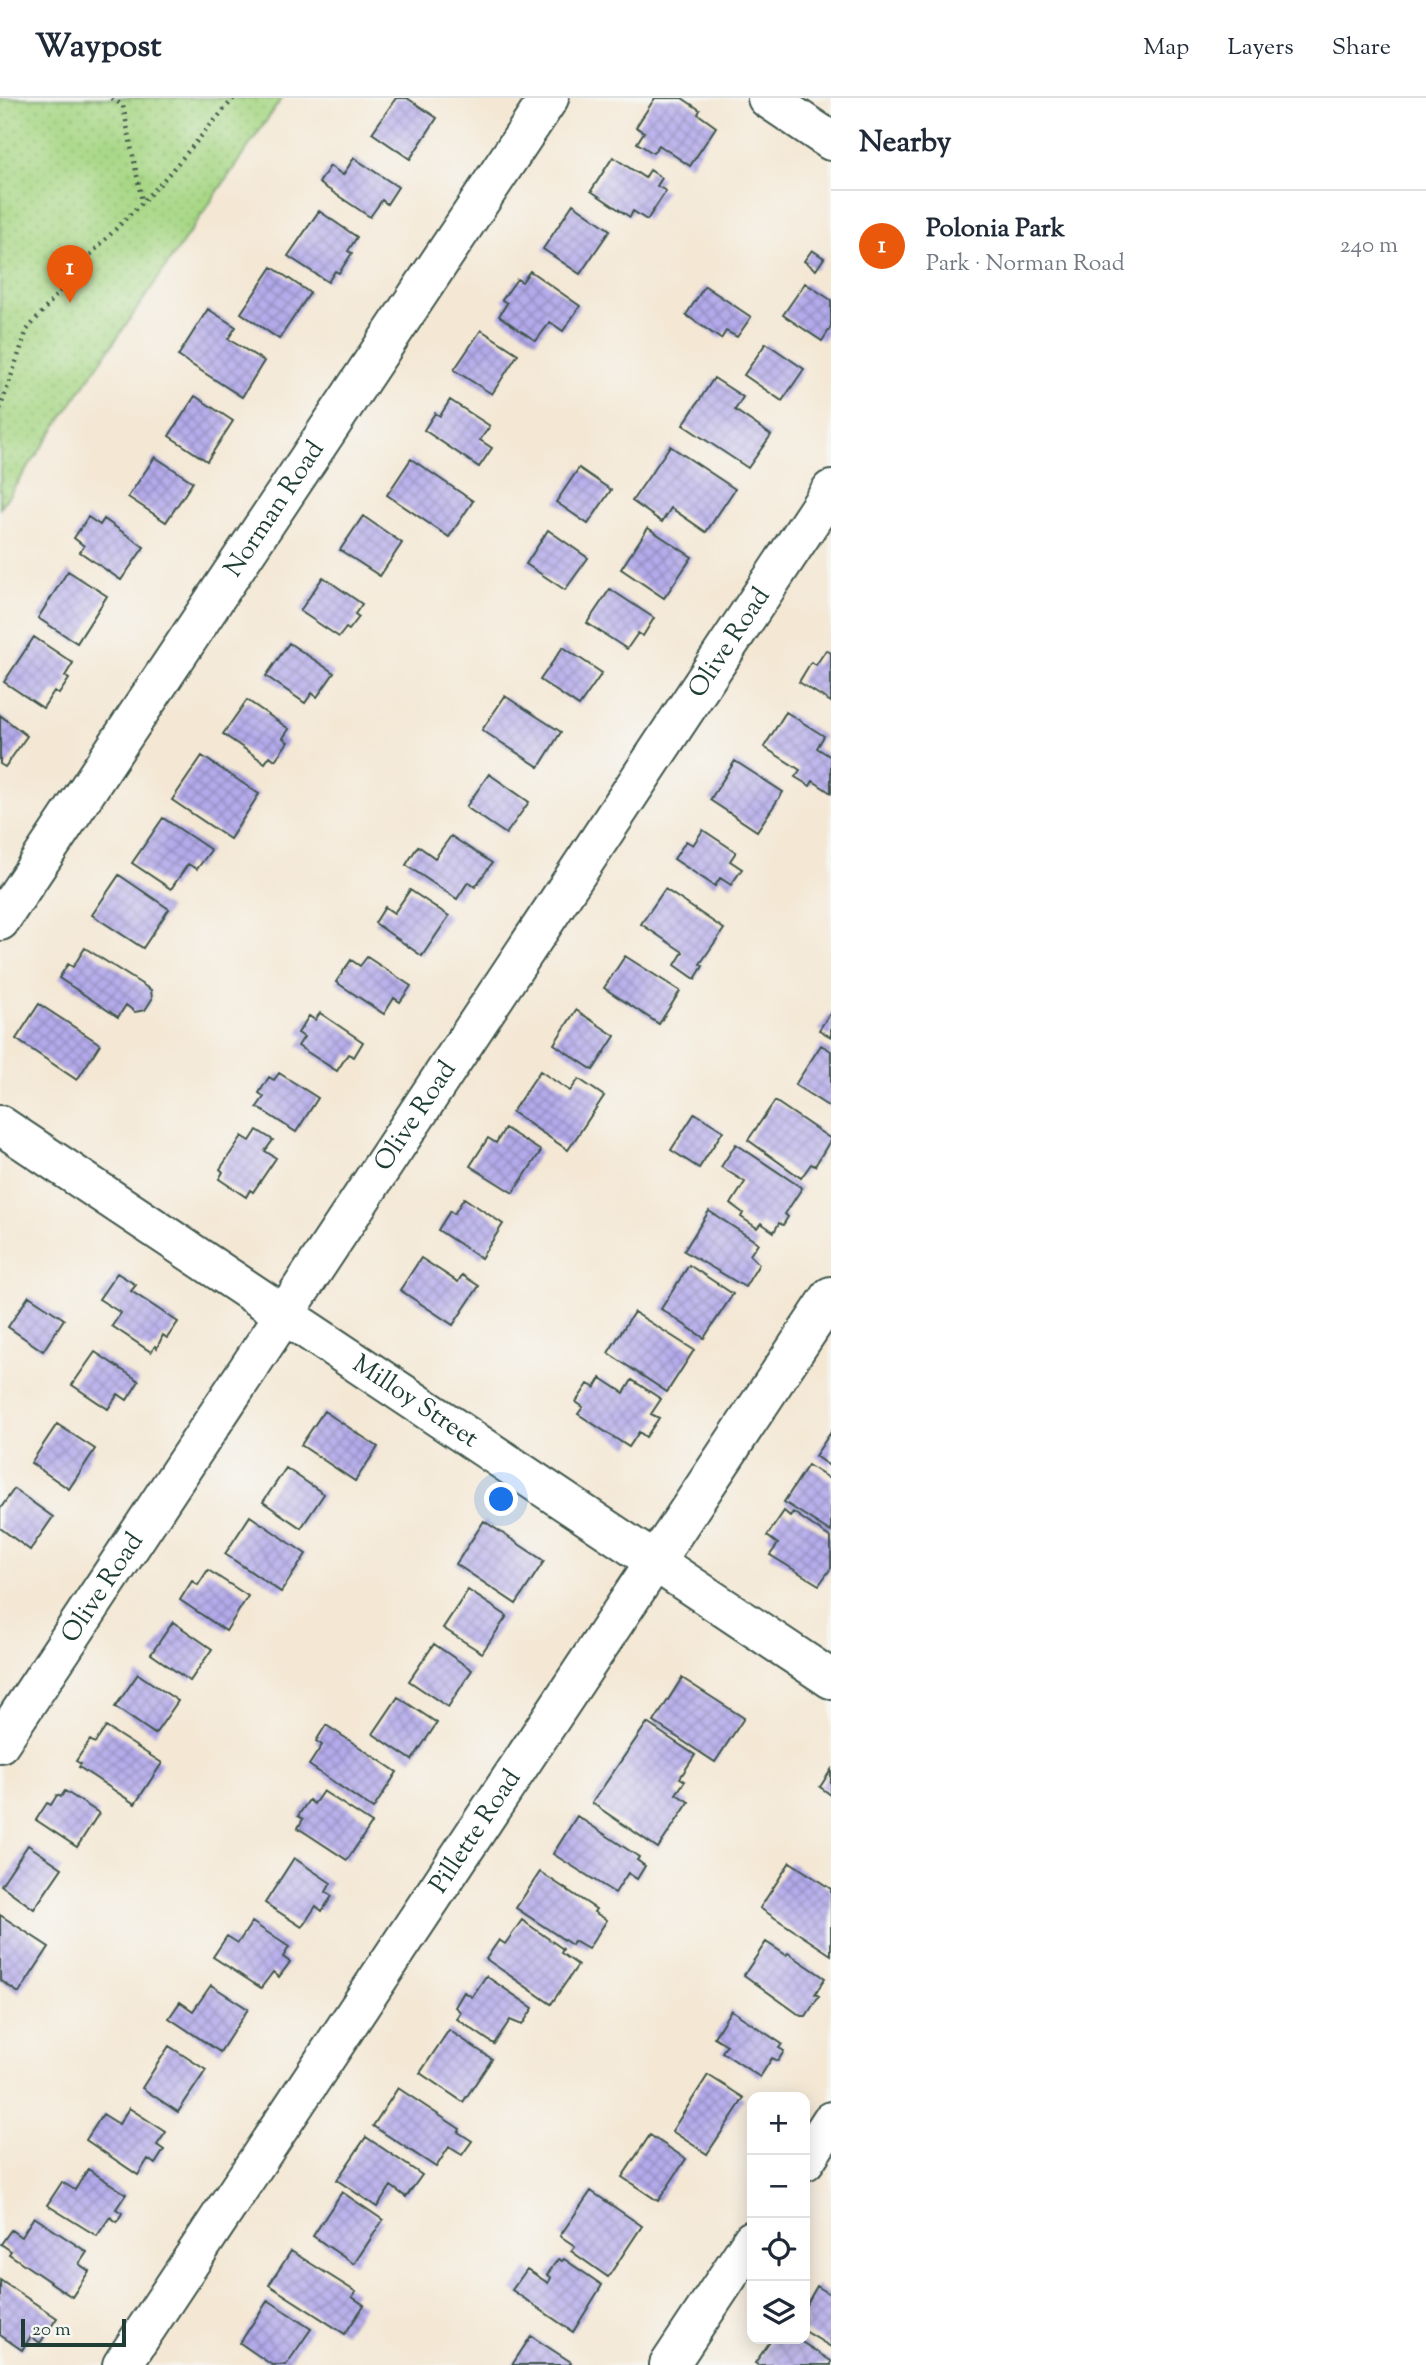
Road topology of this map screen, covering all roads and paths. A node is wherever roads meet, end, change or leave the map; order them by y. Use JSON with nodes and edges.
{"nodes":[{"id":1,"x":112,"y":98,"type":"edge"},
{"id":2,"x":234,"y":98,"type":"edge"},
{"id":3,"x":549,"y":98,"type":"edge"},
{"id":4,"x":767,"y":98,"type":"edge"},
{"id":5,"x":831,"y":141,"type":"edge"},
{"id":6,"x":143,"y":202,"type":"junction"},
{"id":7,"x":0,"y":409,"type":"edge"},
{"id":8,"x":831,"y":490,"type":"edge"},
{"id":9,"x":0,"y":921,"type":"edge"},
{"id":10,"x":0,"y":1125,"type":"edge"},
{"id":11,"x":831,"y":1296,"type":"edge"},
{"id":12,"x":284,"y":1314,"type":"junction"},
{"id":13,"x":655,"y":1561,"type":"junction"},
{"id":14,"x":831,"y":1679,"type":"edge"},
{"id":15,"x":0,"y":1743,"type":"edge"},
{"id":16,"x":831,"y":2121,"type":"edge"},
{"id":17,"x":809,"y":2155,"type":"edge"},
{"id":18,"x":747,"y":2248,"type":"edge"},
{"id":19,"x":122,"y":2365,"type":"edge"},
{"id":20,"x":669,"y":2365,"type":"edge"}],
"edges":[{"from":1,"to":6,"type":"path"},
{"from":2,"to":6,"type":"path"},
{"from":3,"to":9,"type":"street","name":"Norman Road"},
{"from":4,"to":5,"type":"street"},
{"from":6,"to":7,"type":"path"},
{"from":8,"to":12,"type":"street","name":"Olive Road"},
{"from":10,"to":12,"type":"street","name":"Milloy Street"},
{"from":11,"to":13,"type":"street","name":"Pillette Road"},
{"from":12,"to":13,"type":"street","name":"Milloy Street"},
{"from":12,"to":15,"type":"street","name":"Olive Road"},
{"from":13,"to":14,"type":"street","name":"Milloy Street"},
{"from":13,"to":19,"type":"street","name":"Pillette Road"},
{"from":16,"to":17,"type":"street"},
{"from":18,"to":20,"type":"street"}]}
